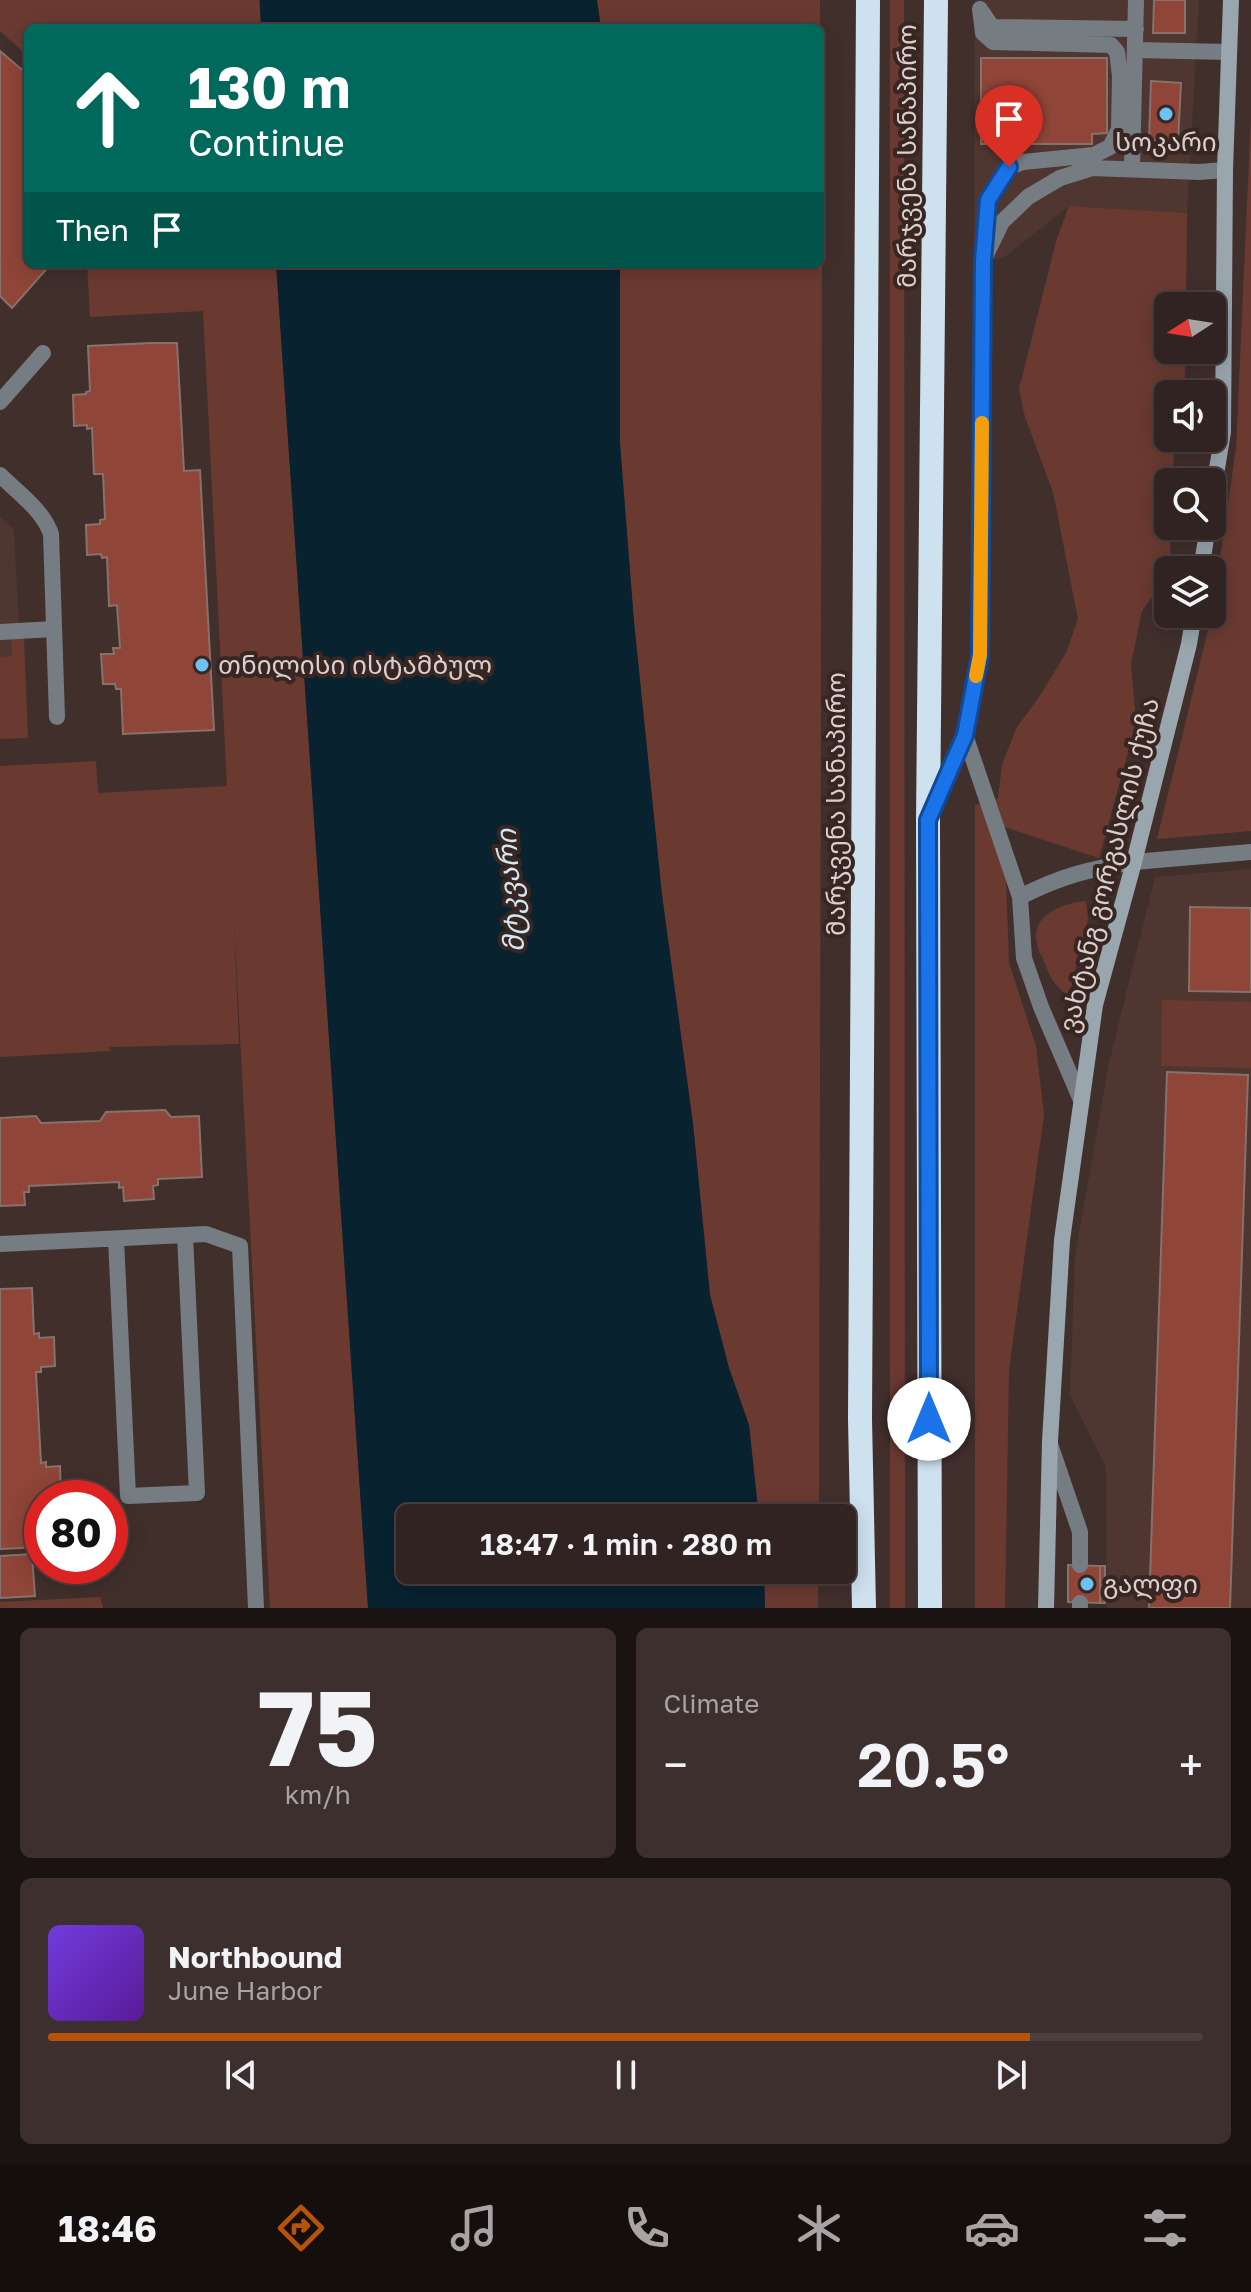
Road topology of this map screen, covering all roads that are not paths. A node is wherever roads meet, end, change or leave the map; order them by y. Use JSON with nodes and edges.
{"nodes":[{"id":1,"x":868,"y":0,"type":"edge"},
{"id":2,"x":936,"y":0,"type":"edge"},
{"id":3,"x":1136,"y":0,"type":"edge"},
{"id":4,"x":1231,"y":0,"type":"edge"},
{"id":5,"x":980,"y":4,"type":"edge"},
{"id":6,"x":1136,"y":29,"type":"junction"},
{"id":7,"x":1135,"y":50,"type":"junction"},
{"id":8,"x":1229,"y":52,"type":"junction"},
{"id":9,"x":1132,"y":168,"type":"junction"},
{"id":10,"x":1225,"y":170,"type":"junction"},
{"id":11,"x":983,"y":261,"type":"junction"},
{"id":12,"x":43,"y":353,"type":"dead end"},
{"id":13,"x":0,"y":402,"type":"edge"},
{"id":14,"x":1217,"y":468,"type":"edge"},
{"id":15,"x":0,"y":475,"type":"edge"},
{"id":16,"x":1192,"y":628,"type":"edge"},
{"id":17,"x":54,"y":629,"type":"junction"},
{"id":18,"x":0,"y":632,"type":"edge"},
{"id":19,"x":57,"y":717,"type":"dead end"},
{"id":20,"x":965,"y":735,"type":"junction"},
{"id":21,"x":928,"y":820,"type":"junction"},
{"id":22,"x":1251,"y":852,"type":"edge"},
{"id":23,"x":1134,"y":862,"type":"junction"},
{"id":24,"x":1020,"y":897,"type":"junction"},
{"id":25,"x":1081,"y":1100,"type":"junction"},
{"id":26,"x":185,"y":1235,"type":"junction"},
{"id":27,"x":116,"y":1239,"type":"junction"},
{"id":28,"x":0,"y":1244,"type":"edge"},
{"id":29,"x":1050,"y":1441,"type":"junction"},
{"id":30,"x":1080,"y":1565,"type":"dead end"},
{"id":31,"x":256,"y":1608,"type":"edge"},
{"id":32,"x":864,"y":1608,"type":"edge"},
{"id":33,"x":930,"y":1608,"type":"edge"},
{"id":34,"x":1046,"y":1608,"type":"edge"}],
"edges":[{"from":1,"to":32,"type":"highway","name":"მარჯვენა სანაპირო"},
{"from":2,"to":21,"type":"highway","name":"მარჯვენა სანაპირო"},
{"from":3,"to":6,"type":"street"},
{"from":4,"to":8,"type":"street"},
{"from":5,"to":6,"type":"street"},
{"from":5,"to":11,"type":"street"},
{"from":6,"to":7,"type":"street"},
{"from":7,"to":8,"type":"street"},
{"from":7,"to":9,"type":"street"},
{"from":8,"to":10,"type":"street"},
{"from":9,"to":10,"type":"street"},
{"from":9,"to":11,"type":"street"},
{"from":10,"to":14,"type":"street"},
{"from":11,"to":20,"type":"street"},
{"from":12,"to":13,"type":"street"},
{"from":15,"to":17,"type":"street"},
{"from":16,"to":23,"type":"street","name":"ვახტანგ გორგასლის ქუჩა"},
{"from":17,"to":18,"type":"street"},
{"from":17,"to":19,"type":"street"},
{"from":20,"to":21,"type":"street"},
{"from":20,"to":24,"type":"street"},
{"from":21,"to":33,"type":"highway","name":"მარჯვენა სანაპირო"},
{"from":22,"to":23,"type":"street"},
{"from":23,"to":24,"type":"street"},
{"from":23,"to":25,"type":"street","name":"ვახტანგ გორგასლის ქუჩა"},
{"from":24,"to":25,"type":"street"},
{"from":25,"to":29,"type":"street","name":"ვახტანგ გორგასლის ქუჩა"},
{"from":26,"to":27,"type":"street"},
{"from":26,"to":27,"type":"street"},
{"from":26,"to":31,"type":"street"},
{"from":27,"to":28,"type":"street"},
{"from":29,"to":30,"type":"street"},
{"from":29,"to":34,"type":"street","name":"ვახტანგ გორგასლის ქუჩა"}]}
